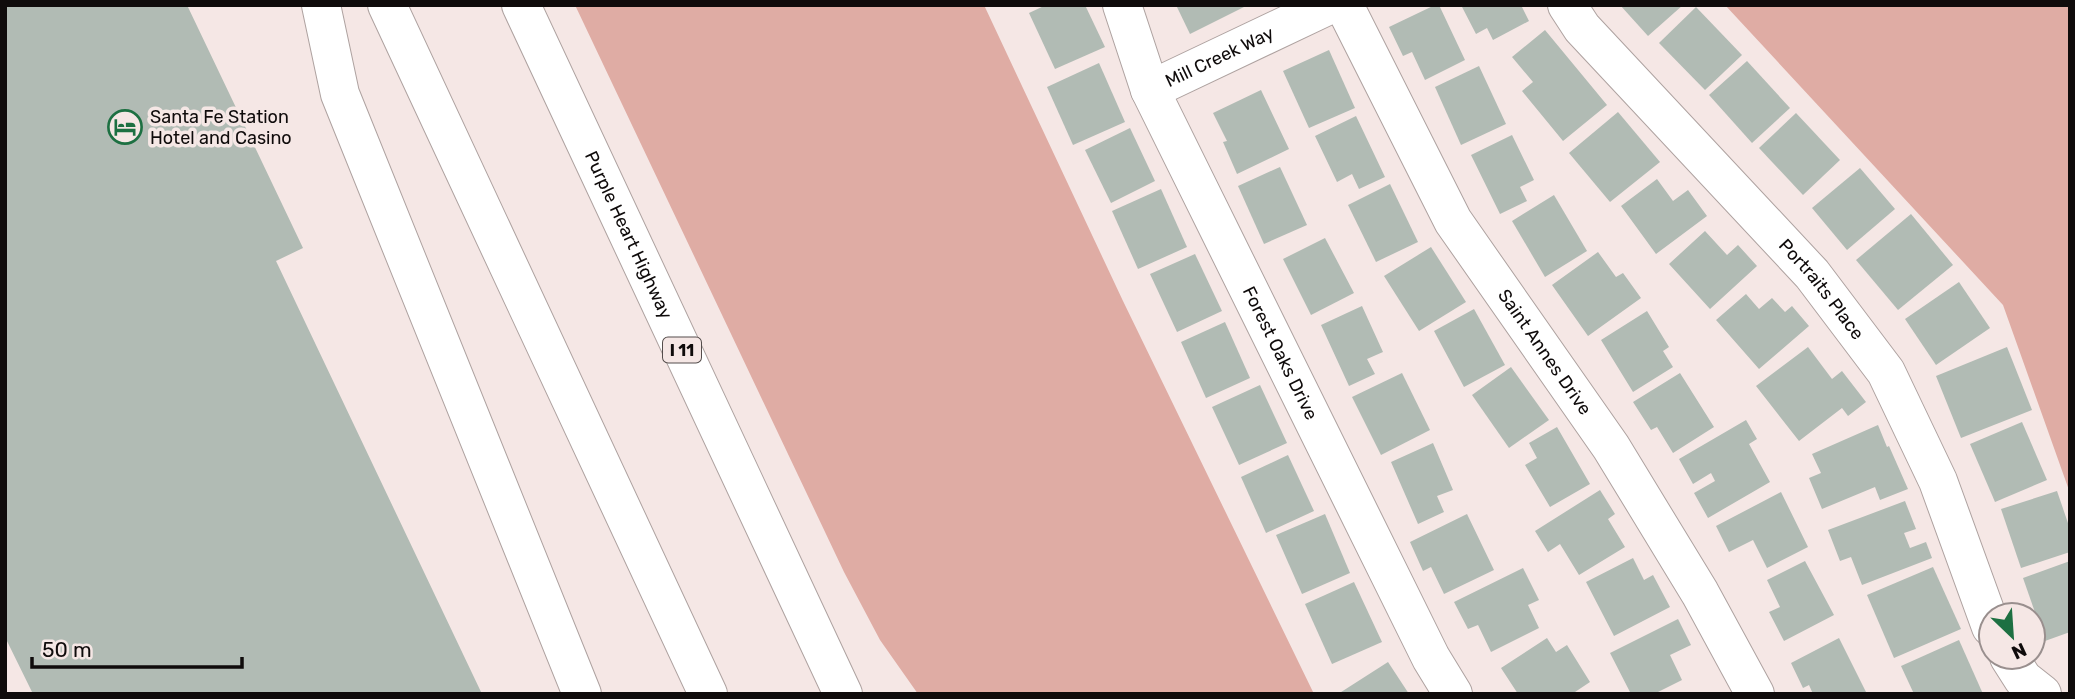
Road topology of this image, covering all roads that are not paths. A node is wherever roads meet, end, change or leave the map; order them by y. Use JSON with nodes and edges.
{"nodes":[{"id":1,"x":321,"y":5,"type":"edge"},
{"id":2,"x":387,"y":5,"type":"edge"},
{"id":3,"x":521,"y":5,"type":"edge"},
{"id":4,"x":1122,"y":5,"type":"edge"},
{"id":5,"x":1329,"y":5,"type":"edge"},
{"id":6,"x":1344,"y":5,"type":"edge"},
{"id":7,"x":1567,"y":5,"type":"edge"},
{"id":8,"x":1150,"y":90,"type":"junction"},
{"id":9,"x":1982,"y":601,"type":"edge"},
{"id":10,"x":2018,"y":671,"type":"edge"},
{"id":11,"x":582,"y":694,"type":"edge"},
{"id":12,"x":708,"y":694,"type":"edge"},
{"id":13,"x":843,"y":694,"type":"edge"},
{"id":14,"x":1453,"y":694,"type":"edge"},
{"id":15,"x":1755,"y":694,"type":"edge"},
{"id":16,"x":2042,"y":694,"type":"edge"}],
"edges":[{"from":1,"to":11,"type":"main road"},
{"from":2,"to":12,"type":"main road"},
{"from":3,"to":13,"type":"main road","name":"Purple Heart Highway","number":"I 11"},
{"from":4,"to":8,"type":"main road","name":"Forest Oaks Drive"},
{"from":5,"to":8,"type":"main road","name":"Mill Creek Way"},
{"from":6,"to":15,"type":"main road","name":"Saint Annes Drive"},
{"from":7,"to":9,"type":"main road","name":"Portraits Place"},
{"from":8,"to":14,"type":"main road","name":"Forest Oaks Drive"},
{"from":10,"to":16,"type":"main road"}]}
